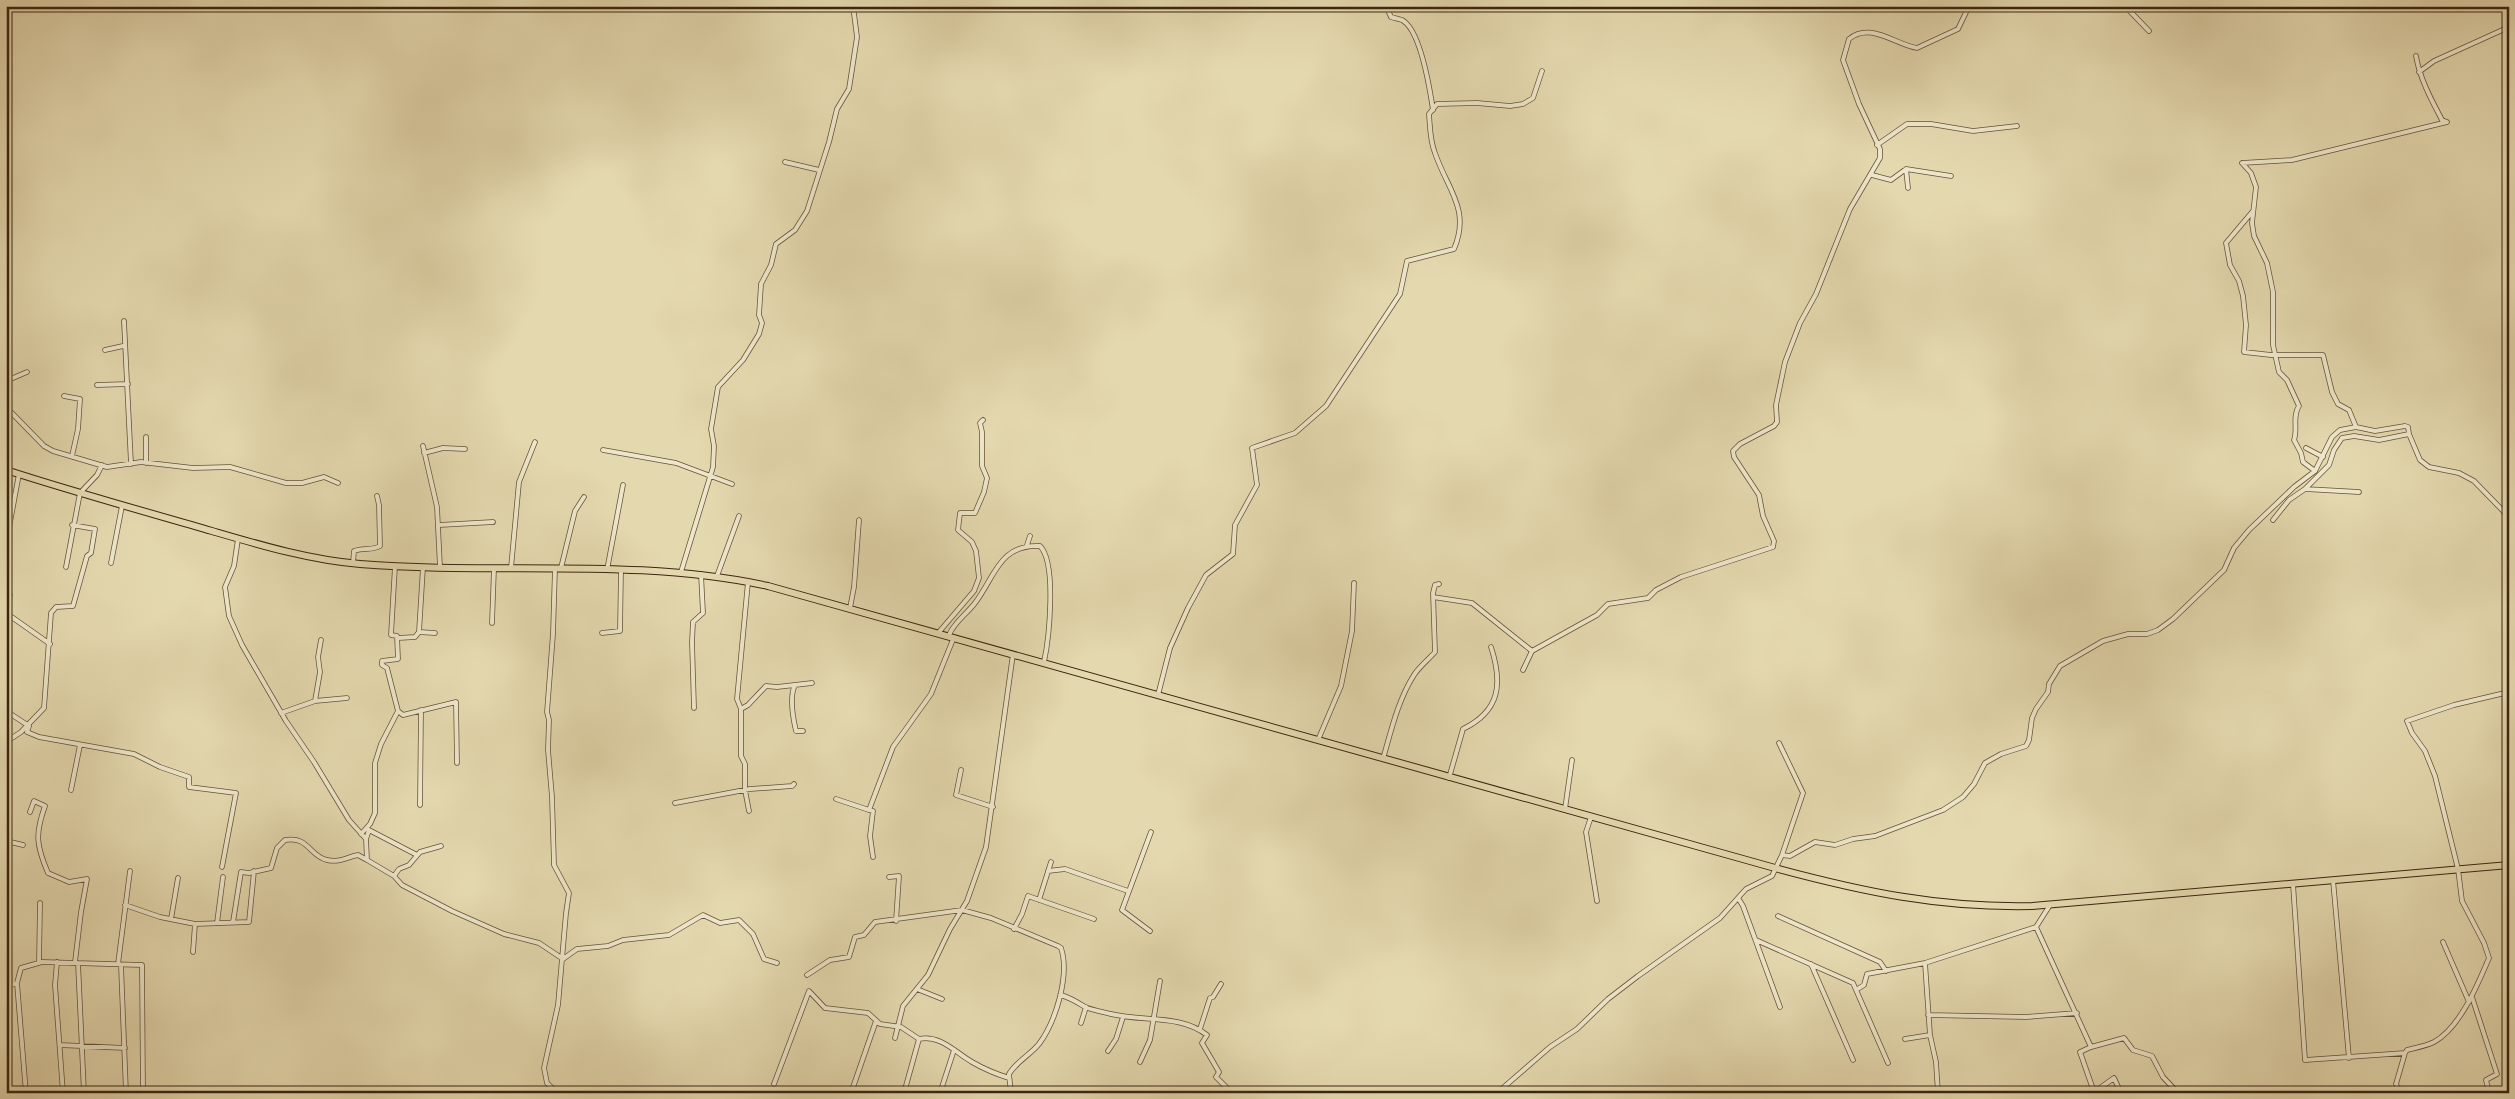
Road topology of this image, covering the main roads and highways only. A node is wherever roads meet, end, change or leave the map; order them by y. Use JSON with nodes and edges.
{"nodes":[{"id":1,"x":6,"y":470,"type":"edge"},
{"id":2,"x":2509,"y":865,"type":"edge"}],
"edges":[{"from":1,"to":2,"type":"highway"}]}
